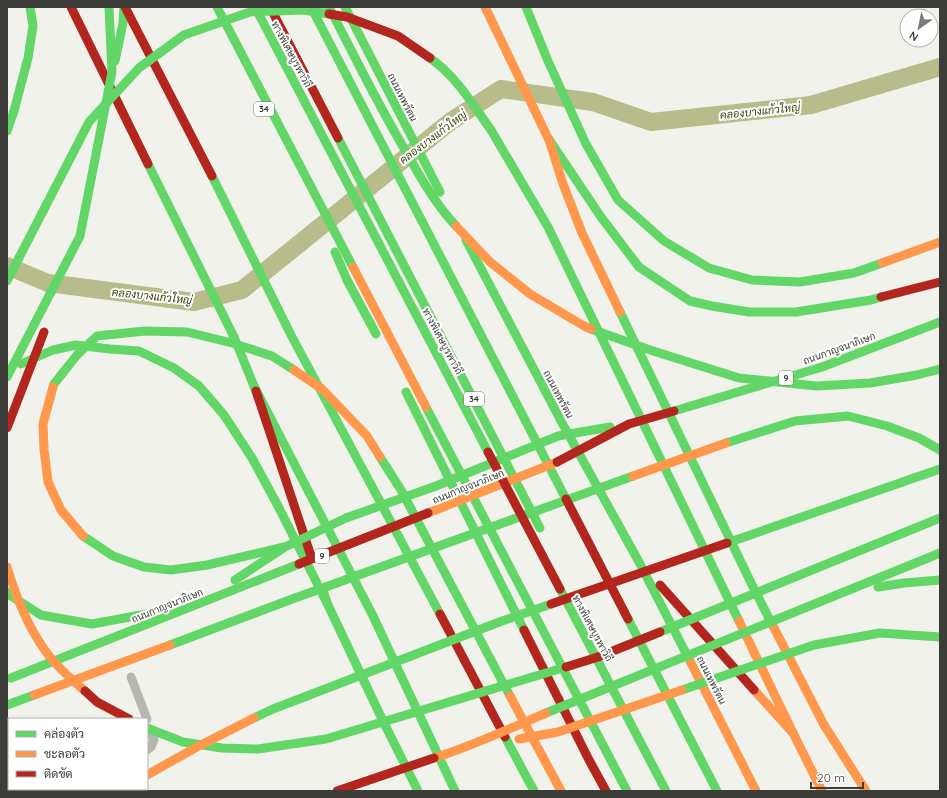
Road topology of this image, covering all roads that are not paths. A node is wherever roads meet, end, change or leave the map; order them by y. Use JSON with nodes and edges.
{"nodes":[{"id":1,"x":30,"y":7,"type":"edge"},
{"id":2,"x":71,"y":7,"type":"edge"},
{"id":3,"x":109,"y":7,"type":"edge"},
{"id":4,"x":124,"y":7,"type":"edge"},
{"id":5,"x":211,"y":7,"type":"edge"},
{"id":6,"x":217,"y":7,"type":"edge"},
{"id":7,"x":255,"y":7,"type":"edge"},
{"id":8,"x":270,"y":7,"type":"edge"},
{"id":9,"x":311,"y":7,"type":"edge"},
{"id":10,"x":329,"y":7,"type":"edge"},
{"id":11,"x":345,"y":7,"type":"edge"},
{"id":12,"x":485,"y":7,"type":"edge"},
{"id":13,"x":526,"y":7,"type":"edge"},
{"id":14,"x":112,"y":72,"type":"junction"},
{"id":15,"x":7,"y":131,"type":"edge"},
{"id":16,"x":549,"y":140,"type":"junction"},
{"id":17,"x":80,"y":236,"type":"junction"},
{"id":18,"x":940,"y":242,"type":"edge"},
{"id":19,"x":7,"y":281,"type":"edge"},
{"id":20,"x":940,"y":282,"type":"edge"},
{"id":21,"x":52,"y":308,"type":"dead end"},
{"id":22,"x":47,"y":322,"type":"dead end"},
{"id":23,"x":940,"y":322,"type":"edge"},
{"id":24,"x":379,"y":341,"type":"dead end"},
{"id":25,"x":940,"y":369,"type":"edge"},
{"id":26,"x":7,"y":376,"type":"edge"},
{"id":27,"x":400,"y":381,"type":"dead end"},
{"id":28,"x":254,"y":386,"type":"junction"},
{"id":29,"x":629,"y":424,"type":"junction"},
{"id":30,"x":7,"y":428,"type":"edge"},
{"id":31,"x":940,"y":450,"type":"edge"},
{"id":32,"x":940,"y":469,"type":"edge"},
{"id":33,"x":940,"y":518,"type":"edge"},
{"id":34,"x":545,"y":537,"type":"dead end"},
{"id":35,"x":285,"y":546,"type":"junction"},
{"id":36,"x":940,"y":553,"type":"edge"},
{"id":37,"x":639,"y":562,"type":"junction"},
{"id":38,"x":7,"y":567,"type":"edge"},
{"id":39,"x":940,"y":580,"type":"edge"},
{"id":40,"x":571,"y":586,"type":"dead end"},
{"id":41,"x":7,"y":592,"type":"edge"},
{"id":42,"x":844,"y":592,"type":"junction"},
{"id":43,"x":578,"y":600,"type":"dead end"},
{"id":44,"x":328,"y":605,"type":"junction"},
{"id":45,"x":940,"y":637,"type":"edge"},
{"id":46,"x":600,"y":643,"type":"dead end"},
{"id":47,"x":611,"y":664,"type":"dead end"},
{"id":48,"x":131,"y":677,"type":"dead end"},
{"id":49,"x":618,"y":678,"type":"dead end"},
{"id":50,"x":9,"y":679,"type":"edge"},
{"id":51,"x":7,"y":705,"type":"edge"},
{"id":52,"x":636,"y":713,"type":"dead end"},
{"id":53,"x":127,"y":718,"type":"edge"},
{"id":54,"x":146,"y":718,"type":"edge"},
{"id":55,"x":148,"y":723,"type":"edge"},
{"id":56,"x":148,"y":728,"type":"edge"},
{"id":57,"x":793,"y":733,"type":"junction"},
{"id":58,"x":148,"y":749,"type":"edge"},
{"id":59,"x":459,"y":750,"type":"junction"},
{"id":60,"x":148,"y":774,"type":"edge"},
{"id":61,"x":337,"y":791,"type":"edge"},
{"id":62,"x":418,"y":791,"type":"edge"},
{"id":63,"x":454,"y":791,"type":"edge"},
{"id":64,"x":534,"y":791,"type":"edge"},
{"id":65,"x":561,"y":791,"type":"edge"},
{"id":66,"x":606,"y":791,"type":"edge"},
{"id":67,"x":627,"y":791,"type":"edge"},
{"id":68,"x":666,"y":791,"type":"edge"},
{"id":69,"x":717,"y":791,"type":"edge"},
{"id":70,"x":756,"y":791,"type":"edge"},
{"id":71,"x":822,"y":791,"type":"edge"},
{"id":72,"x":866,"y":791,"type":"edge"}],
"edges":[{"from":1,"to":15,"type":"main road"},
{"from":2,"to":28,"type":"main road"},
{"from":3,"to":14,"type":"main road","bridge":true},
{"from":4,"to":14,"type":"main road","bridge":true},
{"from":4,"to":64,"type":"main road"},
{"from":5,"to":24,"type":"main road","number":"34"},
{"from":6,"to":67,"type":"main road","bridge":true},
{"from":7,"to":68,"type":"main road","name":"ทางพิเศษบูรพาวิถี","bridge":true},
{"from":8,"to":34,"type":"main road","number":"34"},
{"from":9,"to":69,"type":"main road","bridge":true},
{"from":10,"to":25,"type":"main road","bridge":true},
{"from":11,"to":37,"type":"main road","name":"ถนนเทพรัตน"},
{"from":12,"to":16,"type":"main road"},
{"from":13,"to":18,"type":"main road"},
{"from":14,"to":17,"type":"main road","bridge":true},
{"from":16,"to":20,"type":"main road"},
{"from":16,"to":72,"type":"main road"},
{"from":17,"to":21,"type":"main road","bridge":true},
{"from":17,"to":26,"type":"main road","bridge":true},
{"from":19,"to":57,"type":"main road","bridge":true},
{"from":22,"to":30,"type":"main road","bridge":true},
{"from":23,"to":29,"type":"main road","name":"ถนนกาญจนาภิเษก","number":"9","bridge":true},
{"from":26,"to":44,"type":"main road","bridge":true},
{"from":27,"to":66,"type":"main road"},
{"from":28,"to":44,"type":"main road"},
{"from":28,"to":63,"type":"main road"},
{"from":29,"to":35,"type":"main road","bridge":true},
{"from":29,"to":50,"type":"main road","name":"ถนนกาญจนาภิเษก","number":"9","bridge":true},
{"from":31,"to":51,"type":"main road","bridge":true},
{"from":32,"to":60,"type":"main road","bridge":true},
{"from":33,"to":56,"type":"main road","bridge":true},
{"from":35,"to":41,"type":"main road","bridge":true},
{"from":35,"to":65,"type":"main road","bridge":true},
{"from":36,"to":42,"type":"main road"},
{"from":37,"to":57,"type":"main road"},
{"from":37,"to":70,"type":"main road","name":"ถนนเทพรัตน"},
{"from":38,"to":53,"type":"main road","bridge":true},
{"from":39,"to":42,"type":"main road"},
{"from":40,"to":43,"type":"main road"},
{"from":42,"to":59,"type":"main road","bridge":true},
{"from":44,"to":62,"type":"main road"},
{"from":45,"to":59,"type":"main road","bridge":true},
{"from":46,"to":47,"type":"main road"},
{"from":48,"to":54,"type":"lane"},
{"from":49,"to":52,"type":"main road"},
{"from":55,"to":58,"type":"lane"},
{"from":57,"to":71,"type":"main road"},
{"from":59,"to":61,"type":"main road","bridge":true}]}
